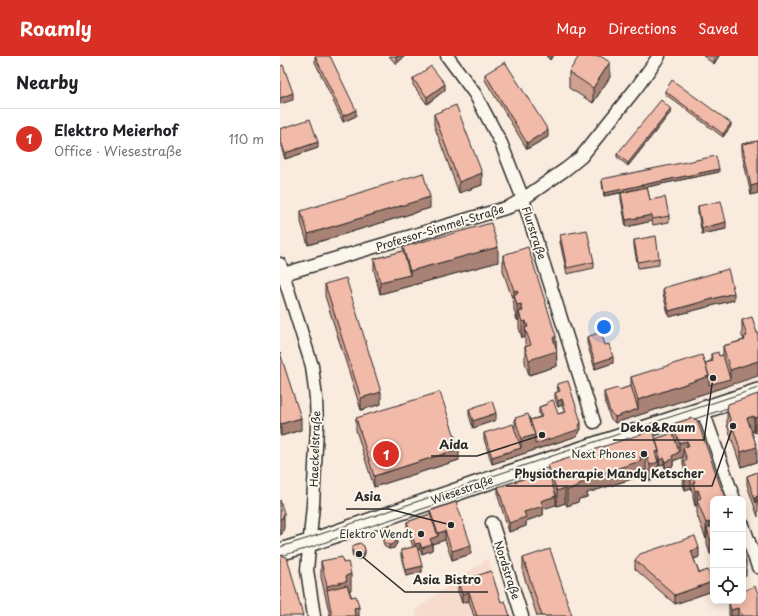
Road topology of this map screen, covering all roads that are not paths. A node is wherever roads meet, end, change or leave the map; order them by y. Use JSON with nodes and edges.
{"nodes":[{"id":1,"x":447,"y":56,"type":"edge"},
{"id":2,"x":658,"y":56,"type":"edge"},
{"id":3,"x":523,"y":199,"type":"junction"},
{"id":4,"x":281,"y":271,"type":"edge"},
{"id":5,"x":758,"y":392,"type":"edge"},
{"id":6,"x":703,"y":411,"type":"junction"},
{"id":7,"x":594,"y":422,"type":"dead end"},
{"id":8,"x":733,"y":496,"type":"edge"},
{"id":9,"x":492,"y":523,"type":"dead end"},
{"id":10,"x":746,"y":532,"type":"edge"},
{"id":11,"x":309,"y":543,"type":"junction"},
{"id":12,"x":280,"y":552,"type":"edge"},
{"id":13,"x":758,"y":567,"type":"edge"},
{"id":14,"x":314,"y":616,"type":"edge"},
{"id":15,"x":522,"y":616,"type":"edge"}],
"edges":[{"from":1,"to":3,"type":"street","name":"Flurstraße"},
{"from":2,"to":3,"type":"street","name":"Professor-Simmel-Straße"},
{"from":3,"to":4,"type":"street","name":"Professor-Simmel-Straße"},
{"from":3,"to":7,"type":"street","name":"Flurstraße"},
{"from":4,"to":11,"type":"street","name":"Haeckelstraße"},
{"from":5,"to":6,"type":"street","name":"Wiesestraße"},
{"from":6,"to":8,"type":"street"},
{"from":6,"to":11,"type":"street","name":"Wiesestraße"},
{"from":9,"to":15,"type":"street","name":"Nordstraße"},
{"from":10,"to":13,"type":"street"},
{"from":11,"to":12,"type":"street","name":"Wiesestraße"},
{"from":11,"to":14,"type":"street","name":"Haeckelstraße"}]}
